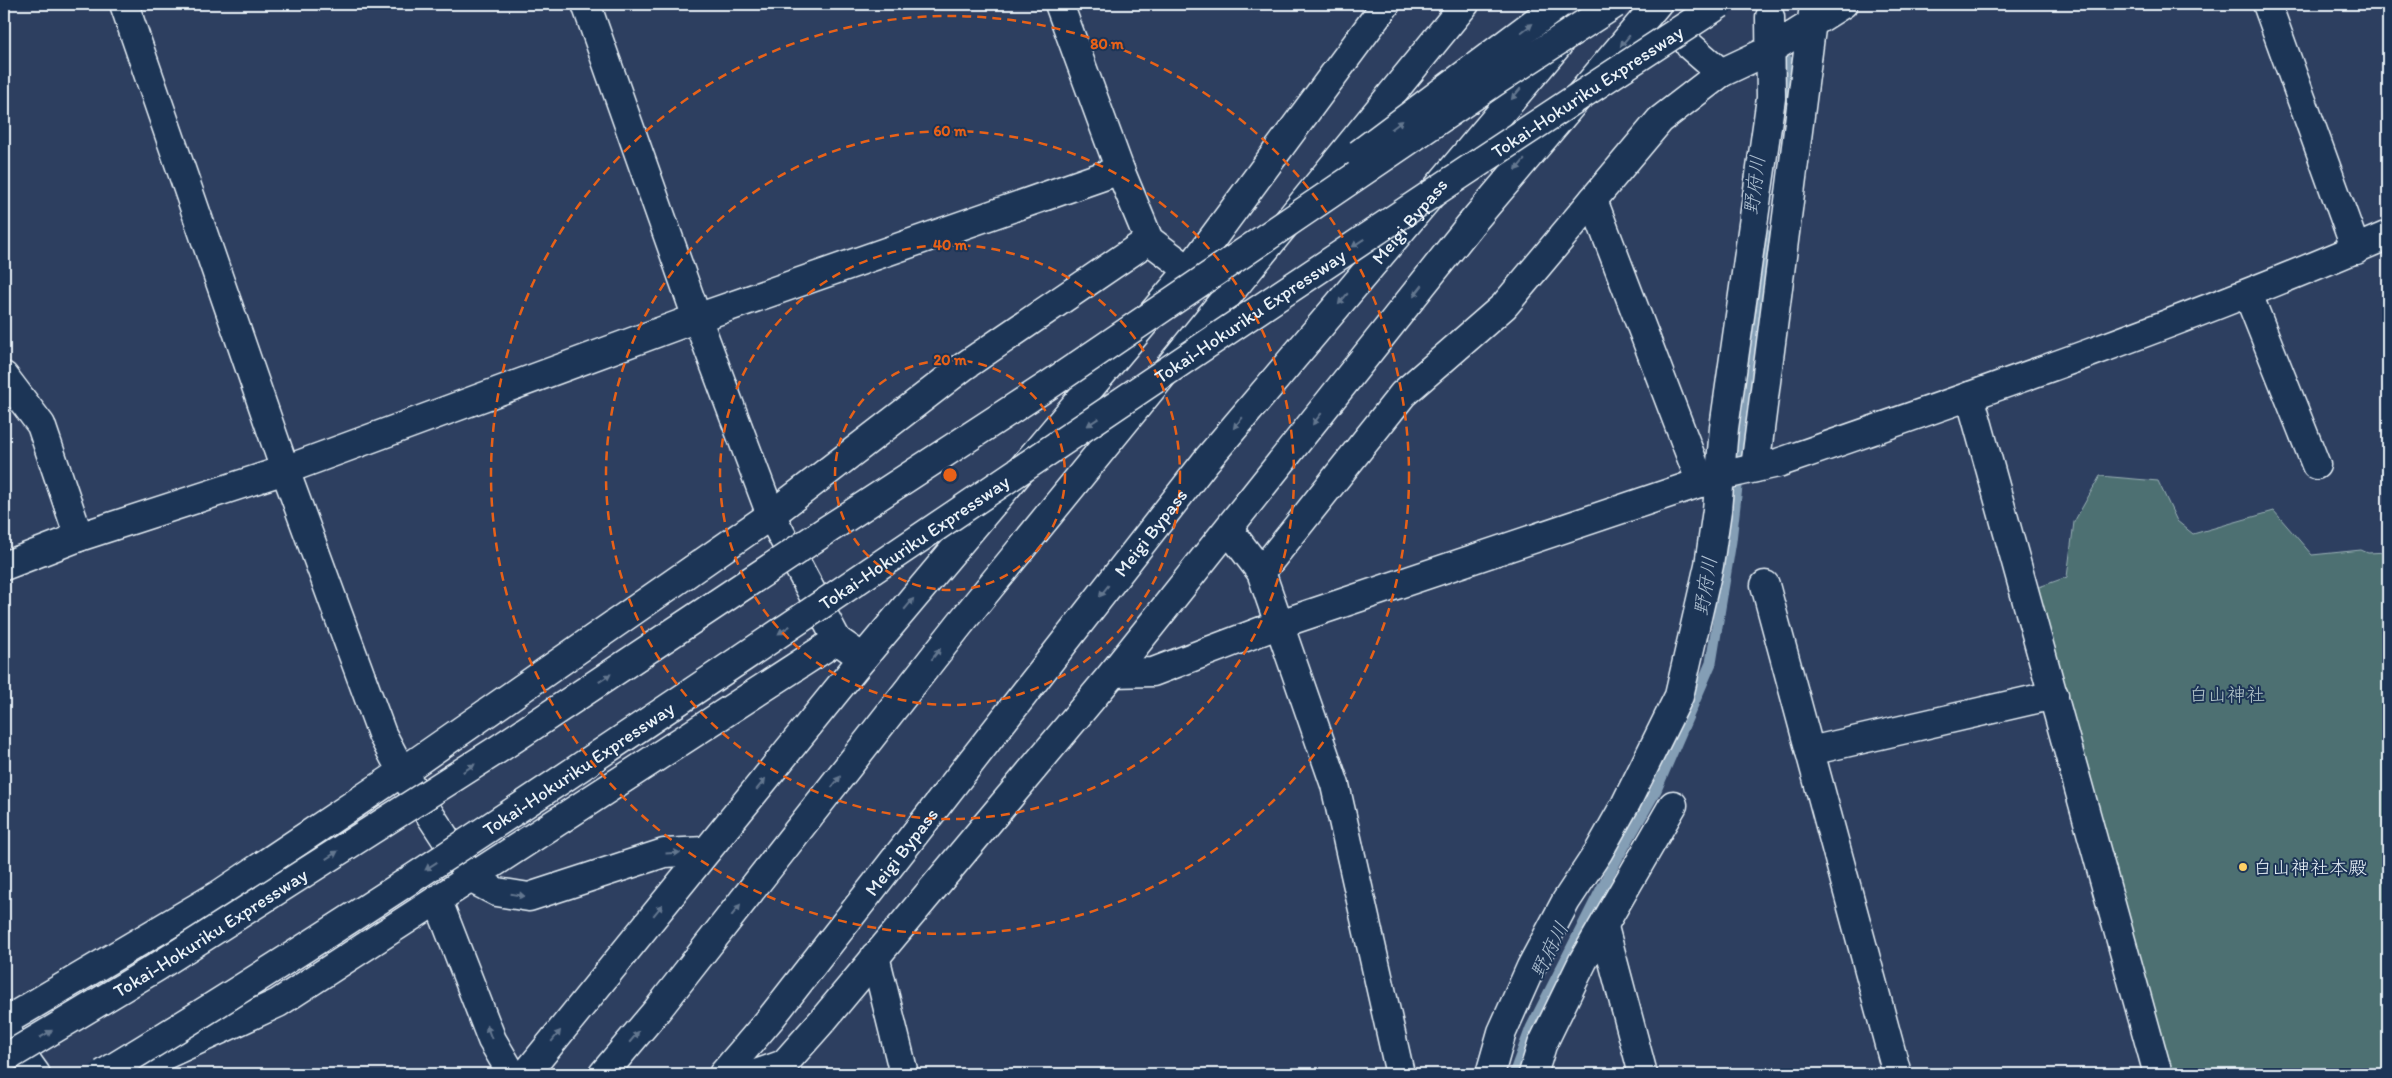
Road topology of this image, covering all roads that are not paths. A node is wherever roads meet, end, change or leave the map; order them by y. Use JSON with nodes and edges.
{"nodes":[{"id":1,"x":124,"y":4,"type":"edge"},
{"id":2,"x":586,"y":4,"type":"edge"},
{"id":3,"x":1060,"y":4,"type":"edge"},
{"id":4,"x":1386,"y":4,"type":"edge"},
{"id":5,"x":1465,"y":4,"type":"edge"},
{"id":6,"x":1559,"y":4,"type":"edge"},
{"id":7,"x":1592,"y":4,"type":"edge"},
{"id":8,"x":1615,"y":4,"type":"edge"},
{"id":9,"x":1657,"y":4,"type":"edge"},
{"id":10,"x":1720,"y":4,"type":"edge"},
{"id":11,"x":1844,"y":4,"type":"edge"},
{"id":12,"x":2267,"y":4,"type":"edge"},
{"id":13,"x":1813,"y":14,"type":"edge"},
{"id":14,"x":1770,"y":17,"type":"dead end"},
{"id":15,"x":1690,"y":46,"type":"tunnel mouth"},
{"id":16,"x":1770,"y":50,"type":"junction"},
{"id":17,"x":1721,"y":73,"type":"junction"},
{"id":18,"x":1120,"y":170,"type":"junction"},
{"id":19,"x":1593,"y":200,"type":"junction"},
{"id":20,"x":1149,"y":240,"type":"junction"},
{"id":21,"x":2386,"y":243,"type":"edge"},
{"id":22,"x":2356,"y":250,"type":"junction"},
{"id":23,"x":1188,"y":270,"type":"junction"},
{"id":24,"x":2248,"y":294,"type":"junction"},
{"id":25,"x":697,"y":318,"type":"junction"},
{"id":26,"x":4,"y":376,"type":"edge"},
{"id":27,"x":1049,"y":385,"type":"junction"},
{"id":28,"x":1970,"y":396,"type":"junction"},
{"id":29,"x":2316,"y":465,"type":"dead end"},
{"id":30,"x":1753,"y":469,"type":"junction"},
{"id":31,"x":285,"y":470,"type":"junction"},
{"id":32,"x":1715,"y":478,"type":"junction"},
{"id":33,"x":770,"y":515,"type":"junction"},
{"id":34,"x":1229,"y":530,"type":"junction"},
{"id":35,"x":79,"y":537,"type":"junction"},
{"id":36,"x":4,"y":566,"type":"edge"},
{"id":37,"x":1262,"y":572,"type":"junction"},
{"id":38,"x":1765,"y":585,"type":"dead end"},
{"id":39,"x":1280,"y":624,"type":"junction"},
{"id":40,"x":837,"y":640,"type":"junction"},
{"id":41,"x":864,"y":658,"type":"junction"},
{"id":42,"x":1114,"y":673,"type":"junction"},
{"id":43,"x":2054,"y":695,"type":"junction"},
{"id":44,"x":1810,"y":751,"type":"junction"},
{"id":45,"x":402,"y":772,"type":"junction"},
{"id":46,"x":1673,"y":805,"type":"dead end"},
{"id":47,"x":706,"y":851,"type":"junction"},
{"id":48,"x":472,"y":879,"type":"junction"},
{"id":49,"x":438,"y":901,"type":"junction"},
{"id":50,"x":1604,"y":927,"type":"junction"},
{"id":51,"x":875,"y":956,"type":"junction"},
{"id":52,"x":4,"y":1022,"type":"edge"},
{"id":53,"x":4,"y":1029,"type":"edge"},
{"id":54,"x":4,"y":1059,"type":"edge"},
{"id":55,"x":36,"y":1074,"type":"edge"},
{"id":56,"x":103,"y":1074,"type":"edge"},
{"id":57,"x":124,"y":1074,"type":"edge"},
{"id":58,"x":512,"y":1074,"type":"edge"},
{"id":59,"x":526,"y":1074,"type":"edge"},
{"id":60,"x":603,"y":1074,"type":"edge"},
{"id":61,"x":723,"y":1074,"type":"edge"},
{"id":62,"x":756,"y":1074,"type":"edge"},
{"id":63,"x":904,"y":1074,"type":"edge"},
{"id":64,"x":1400,"y":1074,"type":"edge"},
{"id":65,"x":1490,"y":1074,"type":"edge"},
{"id":66,"x":1534,"y":1074,"type":"edge"},
{"id":67,"x":1643,"y":1074,"type":"edge"},
{"id":68,"x":1897,"y":1074,"type":"edge"},
{"id":69,"x":2158,"y":1074,"type":"edge"}],
"edges":[{"from":1,"to":31,"type":"main road"},
{"from":2,"to":25,"type":"main road"},
{"from":3,"to":18,"type":"main road"},
{"from":4,"to":23,"type":"main road"},
{"from":60,"to":5,"type":"main road","one_way":true},
{"from":27,"to":6,"type":"main road","one_way":true,"bridge":true},
{"from":7,"to":61,"type":"main road","name":"Meigi Bypass","one_way":true},
{"from":8,"to":27,"type":"main road","name":"Tokai-Hokuriku Expressway","bridge":true},
{"from":9,"to":34,"type":"main road","one_way":true},
{"from":10,"to":56,"type":"main road","name":"Tokai-Hokuriku Expressway","one_way":true,"bridge":true},
{"from":11,"to":13,"type":"main road"},
{"from":12,"to":22,"type":"main road"},
{"from":13,"to":16,"type":"main road"},
{"from":13,"to":30,"type":"main road"},
{"from":14,"to":16,"type":"main road"},
{"from":15,"to":17,"type":"main road"},
{"from":16,"to":17,"type":"main road"},
{"from":16,"to":32,"type":"main road"},
{"from":17,"to":19,"type":"main road"},
{"from":18,"to":20,"type":"main road"},
{"from":18,"to":25,"type":"main road"},
{"from":19,"to":32,"type":"main road"},
{"from":19,"to":37,"type":"main road"},
{"from":20,"to":23,"type":"main road"},
{"from":20,"to":33,"type":"main road"},
{"from":21,"to":22,"type":"main road"},
{"from":22,"to":24,"type":"main road"},
{"from":41,"to":23,"type":"main road","one_way":true},
{"from":24,"to":28,"type":"main road"},
{"from":24,"to":29,"type":"main road"},
{"from":25,"to":31,"type":"main road"},
{"from":25,"to":33,"type":"main road"},
{"from":26,"to":35,"type":"main road"},
{"from":54,"to":27,"type":"main road","name":"Tokai-Hokuriku Expressway","one_way":true,"bridge":true},
{"from":28,"to":30,"type":"main road"},
{"from":28,"to":43,"type":"main road"},
{"from":30,"to":32,"type":"main road"},
{"from":31,"to":35,"type":"main road"},
{"from":31,"to":45,"type":"main road"},
{"from":32,"to":39,"type":"main road"},
{"from":32,"to":65,"type":"main road"},
{"from":33,"to":40,"type":"main road"},
{"from":33,"to":45,"type":"main road"},
{"from":34,"to":37,"type":"main road"},
{"from":34,"to":42,"type":"main road"},
{"from":35,"to":36,"type":"main road"},
{"from":37,"to":39,"type":"main road"},
{"from":38,"to":44,"type":"main road"},
{"from":39,"to":42,"type":"main road"},
{"from":39,"to":64,"type":"main road"},
{"from":40,"to":41,"type":"main road"},
{"from":40,"to":48,"type":"main road"},
{"from":47,"to":41,"type":"main road","one_way":true},
{"from":42,"to":51,"type":"main road"},
{"from":43,"to":44,"type":"main road"},
{"from":43,"to":69,"type":"main road"},
{"from":44,"to":68,"type":"main road"},
{"from":45,"to":48,"type":"main road"},
{"from":45,"to":52,"type":"main road"},
{"from":46,"to":50,"type":"main road"},
{"from":48,"to":47,"type":"main road","one_way":true},
{"from":59,"to":47,"type":"main road","one_way":true},
{"from":48,"to":49,"type":"main road"},
{"from":49,"to":57,"type":"main road"},
{"from":58,"to":49,"type":"main road","one_way":true},
{"from":50,"to":66,"type":"main road"},
{"from":50,"to":67,"type":"main road"},
{"from":51,"to":62,"type":"main road"},
{"from":51,"to":63,"type":"main road"},
{"from":53,"to":55,"type":"main road"}]}
